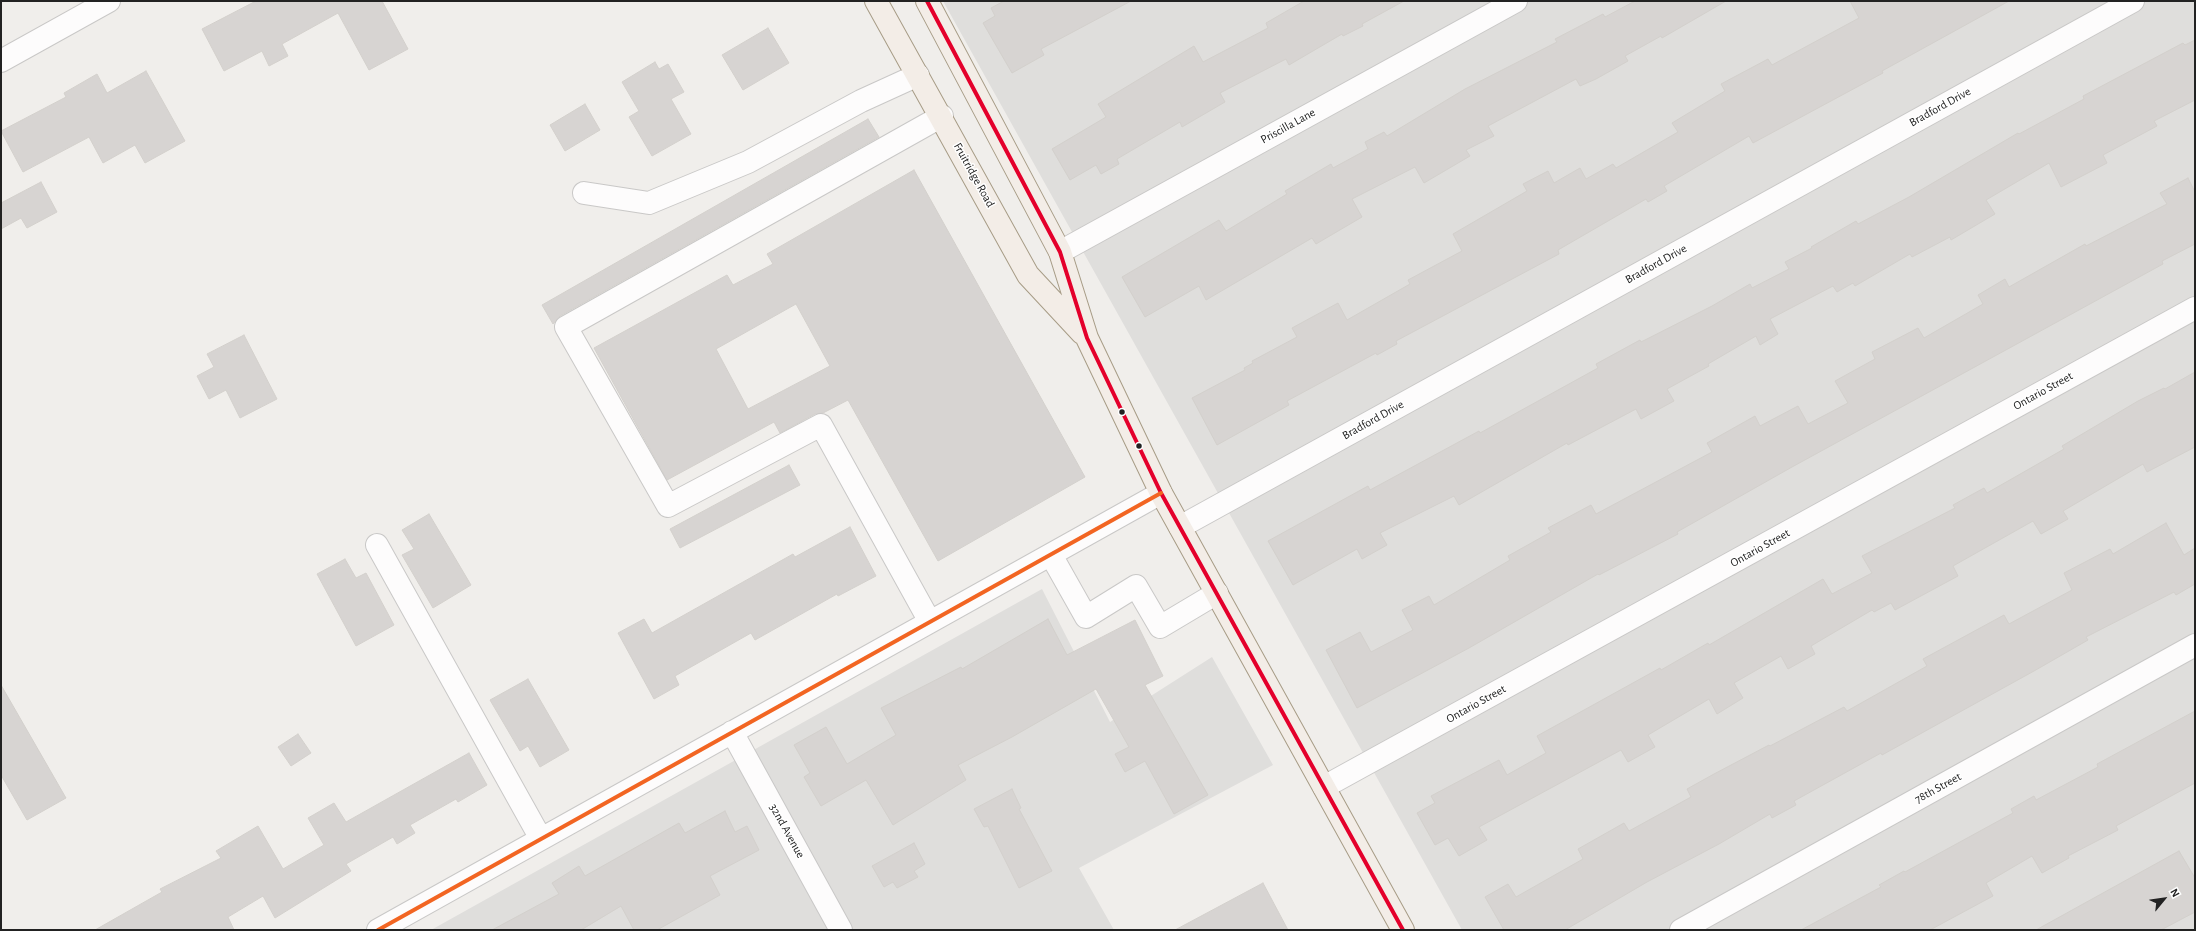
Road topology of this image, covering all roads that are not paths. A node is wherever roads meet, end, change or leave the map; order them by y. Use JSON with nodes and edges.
{"nodes":[{"id":1,"x":109,"y":1,"type":"edge"},
{"id":2,"x":876,"y":1,"type":"edge"},
{"id":3,"x":927,"y":1,"type":"edge"},
{"id":4,"x":1516,"y":1,"type":"edge"},
{"id":5,"x":2133,"y":1,"type":"edge"},
{"id":6,"x":1,"y":61,"type":"edge"},
{"id":7,"x":918,"y":75,"type":"junction"},
{"id":8,"x":942,"y":116,"type":"junction"},
{"id":9,"x":584,"y":193,"type":"dead end"},
{"id":10,"x":1060,"y":252,"type":"junction"},
{"id":11,"x":2195,"y":308,"type":"edge"},
{"id":12,"x":1087,"y":338,"type":"junction"},
{"id":13,"x":1161,"y":493,"type":"junction"},
{"id":14,"x":1180,"y":527,"type":"junction"},
{"id":15,"x":377,"y":545,"type":"dead end"},
{"id":16,"x":1051,"y":554,"type":"junction"},
{"id":17,"x":1217,"y":593,"type":"junction"},
{"id":18,"x":930,"y":622,"type":"junction"},
{"id":19,"x":2195,"y":645,"type":"edge"},
{"id":20,"x":732,"y":732,"type":"junction"},
{"id":21,"x":1324,"y":787,"type":"junction"},
{"id":22,"x":541,"y":839,"type":"junction"},
{"id":23,"x":378,"y":930,"type":"edge"},
{"id":24,"x":841,"y":930,"type":"edge"},
{"id":25,"x":1403,"y":930,"type":"edge"},
{"id":26,"x":1680,"y":930,"type":"edge"}],
"edges":[{"from":1,"to":6,"type":"street"},
{"from":2,"to":7,"type":"main road","name":"Fruitridge Road"},
{"from":3,"to":10,"type":"main road","name":"Fruitridge Road"},
{"from":4,"to":10,"type":"street","name":"Priscilla Lane"},
{"from":5,"to":14,"type":"street","name":"Bradford Drive"},
{"from":7,"to":8,"type":"main road","name":"Fruitridge Road"},
{"from":7,"to":9,"type":"street"},
{"from":8,"to":12,"type":"main road","name":"Fruitridge Road"},
{"from":8,"to":18,"type":"street"},
{"from":10,"to":12,"type":"main road","name":"Fruitridge Road"},
{"from":11,"to":21,"type":"street","name":"Ontario Street"},
{"from":12,"to":13,"type":"main road","name":"Fruitridge Road"},
{"from":13,"to":14,"type":"main road","name":"Fruitridge Road"},
{"from":13,"to":16,"type":"street"},
{"from":14,"to":17,"type":"main road","name":"Fruitridge Road"},
{"from":15,"to":22,"type":"street"},
{"from":16,"to":17,"type":"street"},
{"from":16,"to":18,"type":"street"},
{"from":17,"to":21,"type":"main road","name":"Fruitridge Road"},
{"from":18,"to":20,"type":"street"},
{"from":19,"to":26,"type":"street","name":"78th Street"},
{"from":20,"to":22,"type":"street"},
{"from":20,"to":24,"type":"street","name":"32nd Avenue"},
{"from":21,"to":25,"type":"main road","name":"Fruitridge Road"},
{"from":22,"to":23,"type":"street"}]}
